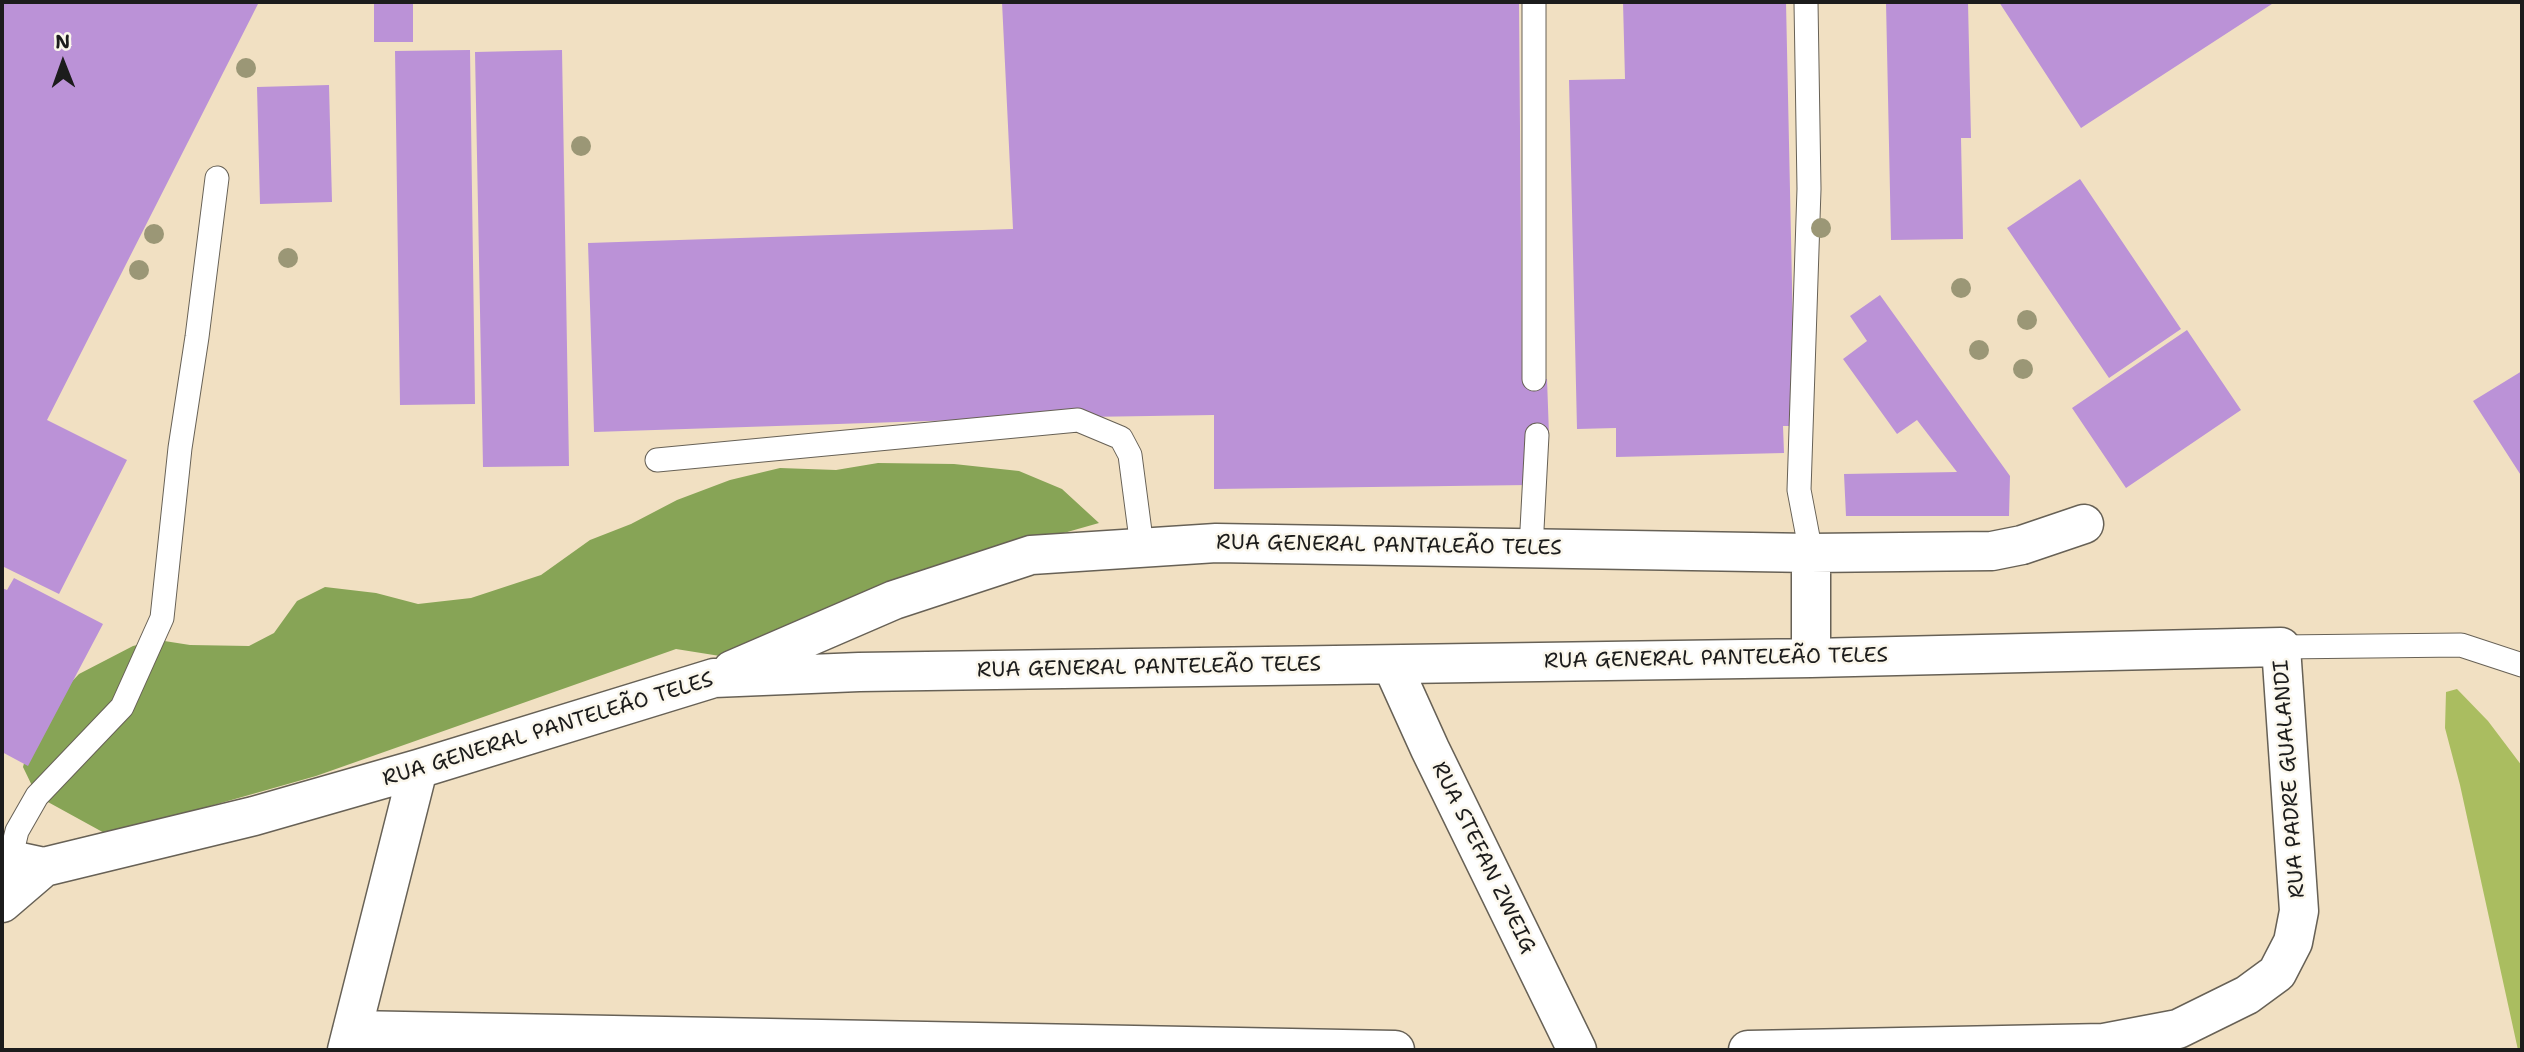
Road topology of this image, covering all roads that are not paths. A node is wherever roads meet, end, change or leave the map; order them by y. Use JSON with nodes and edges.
{"nodes":[{"id":1,"x":1534,"y":2,"type":"edge"},
{"id":2,"x":1805,"y":2,"type":"edge"},
{"id":3,"x":217,"y":178,"type":"dead end"},
{"id":4,"x":1534,"y":379,"type":"dead end"},
{"id":5,"x":1537,"y":435,"type":"dead end"},
{"id":6,"x":657,"y":460,"type":"dead end"},
{"id":7,"x":2084,"y":524,"type":"dead end"},
{"id":8,"x":1142,"y":547,"type":"junction"},
{"id":9,"x":1531,"y":548,"type":"junction"},
{"id":10,"x":1811,"y":553,"type":"junction"},
{"id":11,"x":2281,"y":647,"type":"junction"},
{"id":12,"x":1811,"y":658,"type":"junction"},
{"id":13,"x":1392,"y":664,"type":"junction"},
{"id":14,"x":2522,"y":665,"type":"edge"},
{"id":15,"x":714,"y":678,"type":"junction"},
{"id":16,"x":418,"y":769,"type":"junction"},
{"id":17,"x":14,"y":877,"type":"edge"},
{"id":18,"x":350,"y":1040,"type":"edge"},
{"id":19,"x":1395,"y":1050,"type":"edge"},
{"id":20,"x":1577,"y":1050,"type":"edge"},
{"id":21,"x":1748,"y":1050,"type":"edge"}],
"edges":[{"from":1,"to":4,"type":"lane"},
{"from":2,"to":10,"type":"lane"},
{"from":3,"to":17,"type":"lane"},
{"from":5,"to":9,"type":"lane"},
{"from":6,"to":8,"type":"lane"},
{"from":7,"to":10,"type":"street","name":"RUA GENERAL PANTALEÃO TELES"},
{"from":8,"to":9,"type":"street","name":"RUA GENERAL PANTALEÃO TELES"},
{"from":8,"to":15,"type":"street","name":"RUA GENERAL PANTALEÃO TELES"},
{"from":9,"to":10,"type":"street","name":"RUA GENERAL PANTALEÃO TELES"},
{"from":10,"to":12,"type":"street"},
{"from":11,"to":12,"type":"street","name":"RUA GENERAL PANTELEÃO TELES"},
{"from":11,"to":14,"type":"lane"},
{"from":11,"to":21,"type":"street","name":"RUA PADRE GUALANDI"},
{"from":12,"to":13,"type":"street","name":"RUA GENERAL PANTELEÃO TELES"},
{"from":13,"to":15,"type":"street","name":"RUA GENERAL PANTELEÃO TELES"},
{"from":13,"to":20,"type":"street","name":"RUA STEFAN ZWEIG"},
{"from":15,"to":16,"type":"street","name":"RUA GENERAL PANTELEÃO TELES"},
{"from":16,"to":17,"type":"street","name":"RUA GENERAL PANTELEÃO TELES"},
{"from":16,"to":18,"type":"street"},
{"from":18,"to":19,"type":"street"}]}
